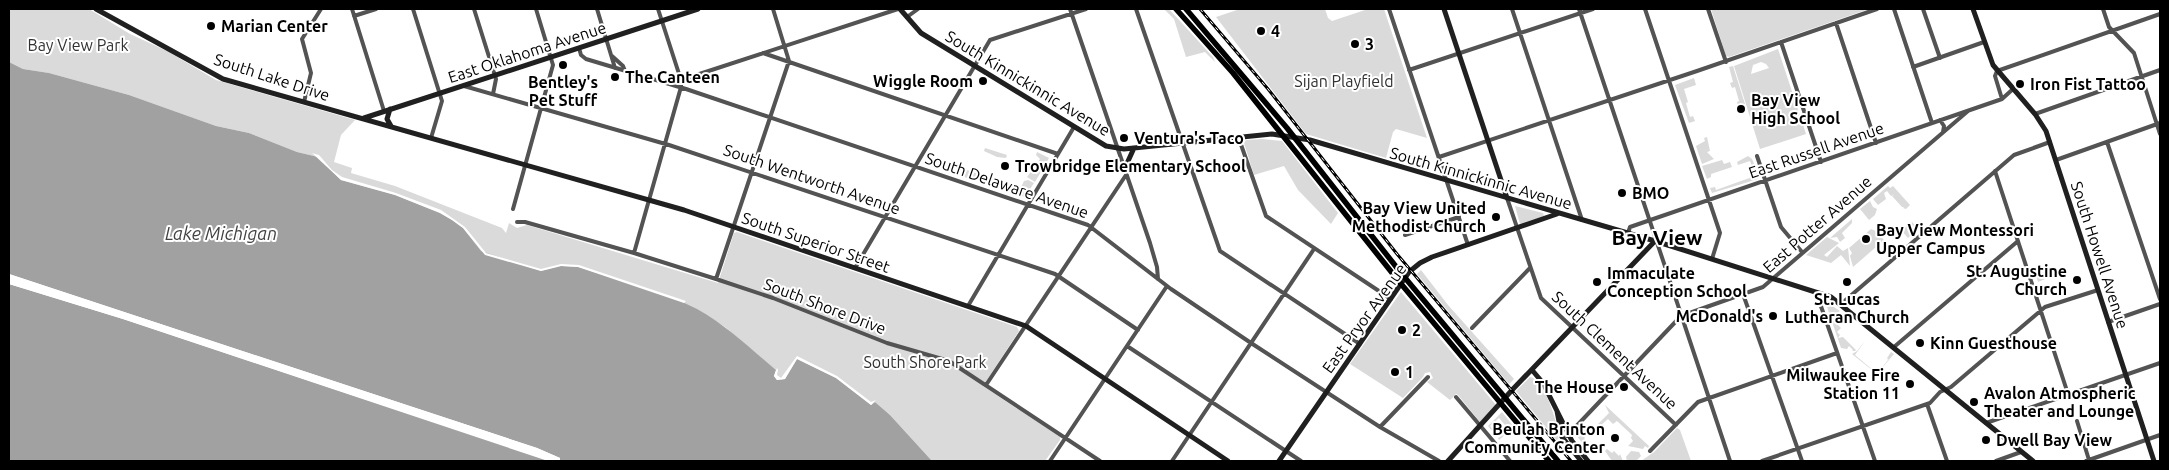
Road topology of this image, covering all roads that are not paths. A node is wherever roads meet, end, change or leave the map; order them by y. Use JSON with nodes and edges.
{"nodes":[{"id":1,"x":96,"y":9,"type":"edge"},
{"id":2,"x":320,"y":9,"type":"edge"},
{"id":3,"x":352,"y":9,"type":"edge"},
{"id":4,"x":376,"y":9,"type":"edge"},
{"id":5,"x":413,"y":9,"type":"edge"},
{"id":6,"x":474,"y":9,"type":"edge"},
{"id":7,"x":536,"y":9,"type":"edge"},
{"id":8,"x":597,"y":9,"type":"edge"},
{"id":9,"x":658,"y":9,"type":"edge"},
{"id":10,"x":698,"y":9,"type":"edge"},
{"id":11,"x":773,"y":9,"type":"edge"},
{"id":12,"x":899,"y":9,"type":"edge"},
{"id":13,"x":918,"y":9,"type":"edge"},
{"id":14,"x":1086,"y":9,"type":"edge"},
{"id":15,"x":1136,"y":9,"type":"edge"},
{"id":16,"x":1176,"y":9,"type":"edge"},
{"id":17,"x":1186,"y":9,"type":"edge"},
{"id":18,"x":1389,"y":9,"type":"edge"},
{"id":19,"x":1444,"y":9,"type":"edge"},
{"id":20,"x":1512,"y":9,"type":"edge"},
{"id":21,"x":1593,"y":9,"type":"edge"},
{"id":22,"x":1645,"y":9,"type":"edge"},
{"id":23,"x":1708,"y":9,"type":"edge"},
{"id":24,"x":1877,"y":9,"type":"edge"},
{"id":25,"x":1894,"y":9,"type":"edge"},
{"id":26,"x":1923,"y":9,"type":"edge"},
{"id":27,"x":1973,"y":9,"type":"edge"},
{"id":28,"x":2102,"y":9,"type":"edge"},
{"id":29,"x":1070,"y":11,"type":"edge"},
{"id":30,"x":1579,"y":11,"type":"edge"},
{"id":31,"x":2160,"y":14,"type":"edge"},
{"id":32,"x":354,"y":16,"type":"junction"},
{"id":33,"x":908,"y":17,"type":"junction"},
{"id":34,"x":662,"y":21,"type":"junction"},
{"id":35,"x":1836,"y":23,"type":"junction"},
{"id":36,"x":2112,"y":30,"type":"junction"},
{"id":37,"x":1520,"y":33,"type":"junction"},
{"id":38,"x":606,"y":39,"type":"junction"},
{"id":39,"x":1781,"y":42,"type":"junction"},
{"id":40,"x":1984,"y":42,"type":"junction"},
{"id":41,"x":785,"y":46,"type":"junction"},
{"id":42,"x":579,"y":48,"type":"junction"},
{"id":43,"x":763,"y":53,"type":"junction"},
{"id":44,"x":1458,"y":53,"type":"junction"},
{"id":45,"x":611,"y":54,"type":"junction"},
{"id":46,"x":551,"y":57,"type":"junction"},
{"id":47,"x":1940,"y":58,"type":"junction"},
{"id":48,"x":1726,"y":62,"type":"junction"},
{"id":49,"x":789,"y":63,"type":"junction"},
{"id":50,"x":974,"y":65,"type":"junction"},
{"id":51,"x":615,"y":68,"type":"junction"},
{"id":52,"x":1913,"y":68,"type":"junction"},
{"id":53,"x":1410,"y":70,"type":"junction"},
{"id":54,"x":2160,"y":70,"type":"edge"},
{"id":55,"x":625,"y":71,"type":"junction"},
{"id":56,"x":1996,"y":71,"type":"junction"},
{"id":57,"x":495,"y":75,"type":"junction"},
{"id":58,"x":2141,"y":77,"type":"junction"},
{"id":59,"x":681,"y":80,"type":"junction"},
{"id":60,"x":1669,"y":81,"type":"junction"},
{"id":61,"x":463,"y":86,"type":"junction"},
{"id":62,"x":681,"y":87,"type":"junction"},
{"id":63,"x":2013,"y":89,"type":"junction"},
{"id":64,"x":440,"y":93,"type":"junction"},
{"id":65,"x":493,"y":94,"type":"junction"},
{"id":66,"x":2002,"y":99,"type":"junction"},
{"id":67,"x":1609,"y":100,"type":"junction"},
{"id":68,"x":304,"y":102,"type":"junction"},
{"id":69,"x":541,"y":108,"type":"junction"},
{"id":70,"x":390,"y":109,"type":"junction"},
{"id":71,"x":384,"y":111,"type":"junction"},
{"id":72,"x":1968,"y":111,"type":"junction"},
{"id":73,"x":2035,"y":114,"type":"junction"},
{"id":74,"x":944,"y":115,"type":"junction"},
{"id":75,"x":364,"y":118,"type":"junction"},
{"id":76,"x":770,"y":118,"type":"junction"},
{"id":77,"x":1549,"y":120,"type":"junction"},
{"id":78,"x":1940,"y":120,"type":"junction"},
{"id":79,"x":1932,"y":123,"type":"junction"},
{"id":80,"x":2159,"y":124,"type":"edge"},
{"id":81,"x":392,"y":126,"type":"junction"},
{"id":82,"x":1074,"y":127,"type":"junction"},
{"id":83,"x":1943,"y":132,"type":"junction"},
{"id":84,"x":2160,"y":134,"type":"edge"},
{"id":85,"x":1238,"y":136,"type":"junction"},
{"id":86,"x":431,"y":138,"type":"junction"},
{"id":87,"x":1488,"y":141,"type":"junction"},
{"id":88,"x":1182,"y":142,"type":"junction"},
{"id":89,"x":2050,"y":142,"type":"junction"},
{"id":90,"x":2107,"y":142,"type":"junction"},
{"id":91,"x":665,"y":143,"type":"junction"},
{"id":92,"x":1876,"y":143,"type":"junction"},
{"id":93,"x":1118,"y":148,"type":"junction"},
{"id":94,"x":1134,"y":148,"type":"junction"},
{"id":95,"x":1058,"y":154,"type":"junction"},
{"id":96,"x":1757,"y":156,"type":"dead end"},
{"id":97,"x":1438,"y":157,"type":"junction"},
{"id":98,"x":2056,"y":160,"type":"junction"},
{"id":99,"x":1821,"y":162,"type":"junction"},
{"id":100,"x":525,"y":165,"type":"junction"},
{"id":101,"x":915,"y":166,"type":"junction"},
{"id":102,"x":1995,"y":171,"type":"junction"},
{"id":103,"x":752,"y":172,"type":"junction"},
{"id":104,"x":1125,"y":173,"type":"junction"},
{"id":105,"x":1446,"y":180,"type":"junction"},
{"id":106,"x":1766,"y":182,"type":"junction"},
{"id":107,"x":1507,"y":198,"type":"junction"},
{"id":108,"x":649,"y":200,"type":"junction"},
{"id":109,"x":1709,"y":201,"type":"junction"},
{"id":110,"x":1028,"y":204,"type":"junction"},
{"id":111,"x":513,"y":209,"type":"dead end"},
{"id":112,"x":1558,"y":214,"type":"junction"},
{"id":113,"x":884,"y":217,"type":"junction"},
{"id":114,"x":1458,"y":217,"type":"junction"},
{"id":115,"x":1582,"y":220,"type":"junction"},
{"id":116,"x":1649,"y":221,"type":"junction"},
{"id":117,"x":517,"y":222,"type":"dead end"},
{"id":118,"x":734,"y":227,"type":"junction"},
{"id":119,"x":1091,"y":227,"type":"junction"},
{"id":120,"x":1517,"y":229,"type":"junction"},
{"id":121,"x":1628,"y":233,"type":"junction"},
{"id":122,"x":1406,"y":235,"type":"dead end"},
{"id":123,"x":1655,"y":241,"type":"junction"},
{"id":124,"x":2018,"y":242,"type":"junction"},
{"id":125,"x":1468,"y":245,"type":"junction"},
{"id":126,"x":1314,"y":249,"type":"junction"},
{"id":127,"x":1802,"y":252,"type":"junction"},
{"id":128,"x":634,"y":253,"type":"junction"},
{"id":129,"x":998,"y":255,"type":"junction"},
{"id":130,"x":1712,"y":259,"type":"junction"},
{"id":131,"x":854,"y":268,"type":"junction"},
{"id":132,"x":1530,"y":268,"type":"junction"},
{"id":133,"x":1059,"y":276,"type":"junction"},
{"id":134,"x":1772,"y":278,"type":"junction"},
{"id":135,"x":716,"y":279,"type":"junction"},
{"id":136,"x":1158,"y":279,"type":"junction"},
{"id":137,"x":1167,"y":286,"type":"junction"},
{"id":138,"x":2098,"y":290,"type":"junction"},
{"id":139,"x":1816,"y":292,"type":"junction"},
{"id":140,"x":1744,"y":294,"type":"junction"},
{"id":141,"x":1284,"y":295,"type":"junction"},
{"id":142,"x":1391,"y":299,"type":"junction"},
{"id":143,"x":2160,"y":299,"type":"edge"},
{"id":144,"x":1841,"y":304,"type":"junction"},
{"id":145,"x":2160,"y":304,"type":"edge"},
{"id":146,"x":968,"y":306,"type":"junction"},
{"id":147,"x":2041,"y":310,"type":"junction"},
{"id":148,"x":1681,"y":316,"type":"junction"},
{"id":149,"x":2108,"y":322,"type":"junction"},
{"id":150,"x":1026,"y":326,"type":"junction"},
{"id":151,"x":1572,"y":327,"type":"junction"},
{"id":152,"x":1472,"y":328,"type":"dead end"},
{"id":153,"x":1138,"y":330,"type":"junction"},
{"id":154,"x":1251,"y":343,"type":"junction"},
{"id":155,"x":1360,"y":344,"type":"junction"},
{"id":156,"x":1127,"y":346,"type":"junction"},
{"id":157,"x":1894,"y":347,"type":"junction"},
{"id":158,"x":1837,"y":353,"type":"junction"},
{"id":159,"x":2160,"y":363,"type":"edge"},
{"id":160,"x":1532,"y":370,"type":"junction"},
{"id":161,"x":2126,"y":374,"type":"junction"},
{"id":162,"x":1624,"y":376,"type":"junction"},
{"id":163,"x":1772,"y":376,"type":"junction"},
{"id":164,"x":1428,"y":377,"type":"dead end"},
{"id":165,"x":1105,"y":379,"type":"junction"},
{"id":166,"x":986,"y":385,"type":"junction"},
{"id":167,"x":1945,"y":389,"type":"junction"},
{"id":168,"x":1326,"y":392,"type":"junction"},
{"id":169,"x":2068,"y":394,"type":"junction"},
{"id":170,"x":1456,"y":396,"type":"dead end"},
{"id":171,"x":1709,"y":398,"type":"junction"},
{"id":172,"x":1212,"y":402,"type":"junction"},
{"id":173,"x":1927,"y":404,"type":"junction"},
{"id":174,"x":1557,"y":411,"type":"junction"},
{"id":175,"x":2076,"y":421,"type":"dead end"},
{"id":176,"x":1986,"y":422,"type":"junction"},
{"id":177,"x":1676,"y":425,"type":"junction"},
{"id":178,"x":1480,"y":426,"type":"junction"},
{"id":179,"x":1862,"y":426,"type":"junction"},
{"id":180,"x":1380,"y":427,"type":"junction"},
{"id":181,"x":1569,"y":434,"type":"junction"},
{"id":182,"x":1190,"y":435,"type":"junction"},
{"id":183,"x":2160,"y":435,"type":"edge"},
{"id":184,"x":1066,"y":438,"type":"junction"},
{"id":185,"x":1564,"y":440,"type":"junction"},
{"id":186,"x":2147,"y":440,"type":"junction"},
{"id":187,"x":1798,"y":449,"type":"junction"},
{"id":188,"x":1650,"y":451,"type":"dead end"},
{"id":189,"x":1286,"y":452,"type":"junction"},
{"id":190,"x":2022,"y":452,"type":"junction"},
{"id":191,"x":1050,"y":461,"type":"edge"},
{"id":192,"x":1100,"y":461,"type":"edge"},
{"id":193,"x":1172,"y":461,"type":"edge"},
{"id":194,"x":1228,"y":461,"type":"edge"},
{"id":195,"x":1280,"y":461,"type":"edge"},
{"id":196,"x":1301,"y":461,"type":"edge"},
{"id":197,"x":1439,"y":461,"type":"edge"},
{"id":198,"x":1448,"y":461,"type":"edge"},
{"id":199,"x":1510,"y":461,"type":"edge"},
{"id":200,"x":1548,"y":461,"type":"edge"},
{"id":201,"x":1558,"y":461,"type":"edge"},
{"id":202,"x":1580,"y":461,"type":"edge"},
{"id":203,"x":1588,"y":461,"type":"edge"},
{"id":204,"x":1730,"y":461,"type":"edge"},
{"id":205,"x":1762,"y":461,"type":"edge"},
{"id":206,"x":1802,"y":461,"type":"edge"},
{"id":207,"x":1875,"y":461,"type":"edge"},
{"id":208,"x":1947,"y":461,"type":"edge"},
{"id":209,"x":1996,"y":461,"type":"edge"},
{"id":210,"x":2033,"y":461,"type":"edge"},
{"id":211,"x":2088,"y":461,"type":"edge"},
{"id":212,"x":2154,"y":461,"type":"edge"}],
"edges":[{"from":1,"to":68,"type":"street","name":"South Lake Drive"},
{"from":2,"to":68,"type":"street"},
{"from":3,"to":32,"type":"street"},
{"from":4,"to":32,"type":"street"},
{"from":5,"to":64,"type":"street"},
{"from":6,"to":57,"type":"street"},
{"from":7,"to":46,"type":"street"},
{"from":8,"to":38,"type":"street"},
{"from":9,"to":34,"type":"street"},
{"from":10,"to":34,"type":"street","name":"East Oklahoma Avenue"},
{"from":11,"to":41,"type":"street"},
{"from":12,"to":33,"type":"street","name":"South Kinnickinnic Avenue"},
{"from":12,"to":41,"type":"street"},
{"from":13,"to":33,"type":"street"},
{"from":14,"to":29,"type":"street"},
{"from":15,"to":88,"type":"street"},
{"from":16,"to":200,"type":"main road"},
{"from":17,"to":201,"type":"main road"},
{"from":18,"to":53,"type":"street"},
{"from":19,"to":44,"type":"street","name":"South Clement Avenue"},
{"from":20,"to":37,"type":"street"},
{"from":21,"to":30,"type":"street"},
{"from":22,"to":60,"type":"street"},
{"from":23,"to":48,"type":"street"},
{"from":24,"to":35,"type":"street"},
{"from":25,"to":52,"type":"street"},
{"from":26,"to":47,"type":"street"},
{"from":27,"to":40,"type":"street","name":"South Howell Avenue"},
{"from":28,"to":36,"type":"street"},
{"from":29,"to":50,"type":"street"},
{"from":29,"to":93,"type":"street"},
{"from":30,"to":37,"type":"street"},
{"from":30,"to":67,"type":"street"},
{"from":31,"to":36,"type":"street"},
{"from":32,"to":71,"type":"street"},
{"from":33,"to":50,"type":"street","name":"South Kinnickinnic Avenue"},
{"from":34,"to":38,"type":"street","name":"East Oklahoma Avenue"},
{"from":34,"to":59,"type":"street"},
{"from":35,"to":39,"type":"street"},
{"from":35,"to":92,"type":"street"},
{"from":36,"to":56,"type":"street"},
{"from":36,"to":58,"type":"street"},
{"from":37,"to":44,"type":"street"},
{"from":37,"to":77,"type":"street"},
{"from":38,"to":42,"type":"street","name":"East Oklahoma Avenue"},
{"from":38,"to":45,"type":"street"},
{"from":39,"to":48,"type":"street"},
{"from":39,"to":99,"type":"street"},
{"from":40,"to":47,"type":"street"},
{"from":40,"to":56,"type":"street","name":"South Howell Avenue"},
{"from":41,"to":43,"type":"street"},
{"from":41,"to":49,"type":"street"},
{"from":42,"to":46,"type":"street","name":"East Oklahoma Avenue"},
{"from":42,"to":51,"type":"street","name":"South Delaware Avenue"},
{"from":43,"to":49,"type":"street"},
{"from":43,"to":59,"type":"street"},
{"from":44,"to":53,"type":"street"},
{"from":44,"to":87,"type":"street","name":"South Clement Avenue"},
{"from":45,"to":51,"type":"street"},
{"from":45,"to":55,"type":"street"},
{"from":46,"to":57,"type":"street","name":"East Oklahoma Avenue"},
{"from":46,"to":69,"type":"street"},
{"from":47,"to":52,"type":"street"},
{"from":48,"to":60,"type":"street"},
{"from":49,"to":74,"type":"street"},
{"from":49,"to":76,"type":"street"},
{"from":50,"to":74,"type":"street"},
{"from":50,"to":82,"type":"street","name":"South Kinnickinnic Avenue"},
{"from":51,"to":55,"type":"street","name":"South Delaware Avenue"},
{"from":52,"to":79,"type":"street"},
{"from":53,"to":97,"type":"street"},
{"from":54,"to":58,"type":"street"},
{"from":55,"to":62,"type":"street","name":"South Delaware Avenue"},
{"from":56,"to":63,"type":"street","name":"South Howell Avenue"},
{"from":56,"to":66,"type":"street","name":"South Howell Avenue"},
{"from":57,"to":61,"type":"street","name":"East Oklahoma Avenue"},
{"from":57,"to":65,"type":"street"},
{"from":58,"to":73,"type":"street"},
{"from":58,"to":80,"type":"street"},
{"from":59,"to":62,"type":"street"},
{"from":60,"to":67,"type":"street"},
{"from":60,"to":109,"type":"street"},
{"from":61,"to":64,"type":"street","name":"East Oklahoma Avenue"},
{"from":61,"to":65,"type":"street","name":"South Wentworth Avenue"},
{"from":62,"to":76,"type":"street","name":"South Delaware Avenue"},
{"from":62,"to":91,"type":"street"},
{"from":63,"to":66,"type":"street","name":"East Russell Avenue"},
{"from":63,"to":73,"type":"street","name":"South Howell Avenue"},
{"from":64,"to":70,"type":"street","name":"East Oklahoma Avenue"},
{"from":64,"to":86,"type":"street"},
{"from":65,"to":69,"type":"street","name":"South Wentworth Avenue"},
{"from":66,"to":72,"type":"street","name":"East Russell Avenue"},
{"from":67,"to":77,"type":"street"},
{"from":67,"to":116,"type":"street"},
{"from":68,"to":75,"type":"street","name":"South Lake Drive"},
{"from":69,"to":91,"type":"street","name":"South Wentworth Avenue"},
{"from":69,"to":100,"type":"street"},
{"from":70,"to":71,"type":"street","name":"East Oklahoma Avenue"},
{"from":70,"to":81,"type":"street"},
{"from":71,"to":75,"type":"street","name":"East Oklahoma Avenue"},
{"from":72,"to":78,"type":"street","name":"East Russell Avenue"},
{"from":72,"to":83,"type":"street","name":"East Potter Avenue"},
{"from":73,"to":89,"type":"street","name":"South Howell Avenue"},
{"from":74,"to":95,"type":"street"},
{"from":74,"to":101,"type":"street"},
{"from":75,"to":81,"type":"street","name":"South Superior Street"},
{"from":76,"to":101,"type":"street","name":"South Delaware Avenue"},
{"from":76,"to":103,"type":"street"},
{"from":77,"to":87,"type":"street"},
{"from":77,"to":115,"type":"street"},
{"from":78,"to":79,"type":"street","name":"East Russell Avenue"},
{"from":78,"to":83,"type":"street"},
{"from":79,"to":92,"type":"street","name":"East Russell Avenue"},
{"from":80,"to":84,"type":"street"},
{"from":80,"to":90,"type":"street"},
{"from":81,"to":86,"type":"street","name":"South Superior Street"},
{"from":82,"to":93,"type":"street","name":"South Kinnickinnic Avenue"},
{"from":82,"to":95,"type":"street"},
{"from":83,"to":127,"type":"street","name":"East Potter Avenue"},
{"from":85,"to":88,"type":"street","name":"South Kinnickinnic Avenue"},
{"from":85,"to":105,"type":"street","name":"South Kinnickinnic Avenue"},
{"from":85,"to":126,"type":"street"},
{"from":86,"to":100,"type":"street","name":"South Superior Street"},
{"from":87,"to":97,"type":"street"},
{"from":87,"to":107,"type":"street","name":"South Clement Avenue"},
{"from":88,"to":94,"type":"street","name":"South Kinnickinnic Avenue"},
{"from":88,"to":141,"type":"street"},
{"from":89,"to":98,"type":"street","name":"South Howell Avenue"},
{"from":89,"to":102,"type":"street"},
{"from":90,"to":98,"type":"street"},
{"from":90,"to":143,"type":"street"},
{"from":91,"to":103,"type":"street","name":"South Wentworth Avenue"},
{"from":91,"to":108,"type":"street"},
{"from":92,"to":99,"type":"street","name":"East Russell Avenue"},
{"from":93,"to":94,"type":"street","name":"South Kinnickinnic Avenue"},
{"from":93,"to":104,"type":"street"},
{"from":94,"to":104,"type":"street"},
{"from":95,"to":110,"type":"street"},
{"from":96,"to":106,"type":"street"},
{"from":97,"to":105,"type":"street"},
{"from":98,"to":138,"type":"street","name":"South Howell Avenue"},
{"from":99,"to":106,"type":"street","name":"East Russell Avenue"},
{"from":100,"to":108,"type":"street","name":"South Superior Street"},
{"from":100,"to":111,"type":"street"},
{"from":101,"to":110,"type":"street","name":"South Delaware Avenue"},
{"from":101,"to":113,"type":"street"},
{"from":102,"to":124,"type":"street"},
{"from":102,"to":144,"type":"street"},
{"from":103,"to":113,"type":"street","name":"South Wentworth Avenue"},
{"from":103,"to":118,"type":"street"},
{"from":104,"to":119,"type":"street"},
{"from":104,"to":136,"type":"street"},
{"from":105,"to":107,"type":"street","name":"South Kinnickinnic Avenue"},
{"from":105,"to":114,"type":"street"},
{"from":106,"to":109,"type":"street","name":"East Russell Avenue"},
{"from":106,"to":127,"type":"street"},
{"from":107,"to":112,"type":"street","name":"South Kinnickinnic Avenue"},
{"from":107,"to":120,"type":"street","name":"South Clement Avenue"},
{"from":108,"to":118,"type":"street","name":"South Superior Street"},
{"from":108,"to":128,"type":"street"},
{"from":109,"to":116,"type":"street","name":"East Russell Avenue"},
{"from":109,"to":130,"type":"street"},
{"from":110,"to":119,"type":"street","name":"South Delaware Avenue"},
{"from":110,"to":129,"type":"street"},
{"from":112,"to":115,"type":"street","name":"South Kinnickinnic Avenue"},
{"from":112,"to":120,"type":"street","name":"East Pryor Avenue"},
{"from":113,"to":129,"type":"street","name":"South Wentworth Avenue"},
{"from":113,"to":131,"type":"street"},
{"from":114,"to":122,"type":"street"},
{"from":114,"to":125,"type":"street"},
{"from":115,"to":121,"type":"street","name":"South Kinnickinnic Avenue"},
{"from":116,"to":121,"type":"street","name":"East Russell Avenue"},
{"from":116,"to":123,"type":"street"},
{"from":117,"to":128,"type":"street","name":"South Shore Drive"},
{"from":118,"to":131,"type":"street","name":"South Superior Street"},
{"from":118,"to":135,"type":"street"},
{"from":119,"to":133,"type":"street"},
{"from":119,"to":136,"type":"street","name":"South Delaware Avenue"},
{"from":120,"to":125,"type":"street","name":"East Pryor Avenue"},
{"from":120,"to":132,"type":"street","name":"South Clement Avenue"},
{"from":121,"to":123,"type":"street","name":"South Kinnickinnic Avenue"},
{"from":123,"to":130,"type":"street","name":"South Kinnickinnic Avenue"},
{"from":123,"to":148,"type":"street"},
{"from":123,"to":151,"type":"street"},
{"from":124,"to":147,"type":"street"},
{"from":124,"to":157,"type":"street"},
{"from":125,"to":142,"type":"street","name":"East Pryor Avenue"},
{"from":126,"to":141,"type":"street"},
{"from":126,"to":142,"type":"street"},
{"from":127,"to":134,"type":"street","name":"East Potter Avenue"},
{"from":128,"to":135,"type":"street","name":"South Shore Drive"},
{"from":129,"to":133,"type":"street","name":"South Wentworth Avenue"},
{"from":129,"to":146,"type":"street"},
{"from":130,"to":134,"type":"street","name":"South Kinnickinnic Avenue"},
{"from":131,"to":146,"type":"street","name":"South Superior Street"},
{"from":132,"to":151,"type":"street","name":"South Clement Avenue"},
{"from":132,"to":152,"type":"street"},
{"from":133,"to":150,"type":"street"},
{"from":133,"to":153,"type":"street","name":"South Wentworth Avenue"},
{"from":134,"to":139,"type":"street","name":"South Kinnickinnic Avenue"},
{"from":134,"to":140,"type":"street","name":"East Potter Avenue"},
{"from":135,"to":166,"type":"street","name":"South Shore Drive"},
{"from":136,"to":137,"type":"street","name":"South Delaware Avenue"},
{"from":137,"to":153,"type":"street"},
{"from":137,"to":154,"type":"street","name":"South Delaware Avenue"},
{"from":138,"to":147,"type":"street"},
{"from":138,"to":149,"type":"street","name":"South Howell Avenue"},
{"from":139,"to":144,"type":"street","name":"South Kinnickinnic Avenue"},
{"from":139,"to":158,"type":"street"},
{"from":140,"to":148,"type":"street","name":"East Potter Avenue"},
{"from":140,"to":163,"type":"street"},
{"from":141,"to":154,"type":"street"},
{"from":141,"to":155,"type":"street"},
{"from":142,"to":155,"type":"street","name":"East Pryor Avenue"},
{"from":144,"to":157,"type":"street","name":"South Kinnickinnic Avenue"},
{"from":145,"to":149,"type":"street"},
{"from":146,"to":150,"type":"street","name":"South Superior Street"},
{"from":147,"to":167,"type":"street"},
{"from":147,"to":169,"type":"street"},
{"from":148,"to":162,"type":"street","name":"East Potter Avenue"},
{"from":148,"to":171,"type":"street"},
{"from":149,"to":161,"type":"street","name":"South Howell Avenue"},
{"from":150,"to":165,"type":"street","name":"South Superior Street"},
{"from":150,"to":166,"type":"street"},
{"from":151,"to":160,"type":"street"},
{"from":151,"to":162,"type":"street","name":"South Clement Avenue"},
{"from":153,"to":156,"type":"street"},
{"from":154,"to":168,"type":"street","name":"South Delaware Avenue"},
{"from":154,"to":172,"type":"street"},
{"from":155,"to":168,"type":"street","name":"East Pryor Avenue"},
{"from":156,"to":165,"type":"street"},
{"from":156,"to":172,"type":"street"},
{"from":157,"to":167,"type":"street","name":"South Kinnickinnic Avenue"},
{"from":158,"to":163,"type":"street"},
{"from":158,"to":179,"type":"street"},
{"from":159,"to":161,"type":"street"},
{"from":160,"to":174,"type":"street"},
{"from":160,"to":178,"type":"street"},
{"from":161,"to":169,"type":"street"},
{"from":161,"to":186,"type":"street","name":"South Howell Avenue"},
{"from":162,"to":177,"type":"street","name":"South Clement Avenue"},
{"from":162,"to":181,"type":"street","name":"East Potter Avenue"},
{"from":163,"to":171,"type":"street"},
{"from":163,"to":187,"type":"street"},
{"from":164,"to":180,"type":"street"},
{"from":165,"to":182,"type":"street","name":"South Superior Street"},
{"from":165,"to":184,"type":"street"},
{"from":166,"to":184,"type":"street","name":"South Shore Drive"},
{"from":167,"to":173,"type":"street"},
{"from":167,"to":176,"type":"street","name":"South Kinnickinnic Avenue"},
{"from":168,"to":180,"type":"street","name":"South Delaware Avenue"},
{"from":168,"to":189,"type":"street","name":"East Pryor Avenue"},
{"from":169,"to":176,"type":"street"},
{"from":170,"to":178,"type":"street"},
{"from":171,"to":177,"type":"street"},
{"from":171,"to":204,"type":"street"},
{"from":172,"to":182,"type":"street"},
{"from":172,"to":189,"type":"street"},
{"from":173,"to":179,"type":"street"},
{"from":173,"to":208,"type":"street"},
{"from":174,"to":181,"type":"street"},
{"from":174,"to":185,"type":"street"},
{"from":175,"to":211,"type":"street"},
{"from":176,"to":190,"type":"street","name":"South Kinnickinnic Avenue"},
{"from":177,"to":188,"type":"street"},
{"from":178,"to":198,"type":"street"},
{"from":178,"to":199,"type":"street"},
{"from":179,"to":187,"type":"street"},
{"from":179,"to":207,"type":"street"},
{"from":180,"to":197,"type":"street","name":"South Delaware Avenue"},
{"from":181,"to":185,"type":"street","name":"East Potter Avenue"},
{"from":181,"to":203,"type":"street"},
{"from":182,"to":193,"type":"street"},
{"from":182,"to":194,"type":"street","name":"South Superior Street"},
{"from":183,"to":186,"type":"street"},
{"from":184,"to":191,"type":"street"},
{"from":184,"to":192,"type":"street","name":"South Shore Drive"},
{"from":185,"to":202,"type":"street"},
{"from":186,"to":211,"type":"street"},
{"from":186,"to":212,"type":"street","name":"South Howell Avenue"},
{"from":187,"to":205,"type":"street"},
{"from":187,"to":206,"type":"street"},
{"from":189,"to":195,"type":"street","name":"East Pryor Avenue"},
{"from":189,"to":196,"type":"street"},
{"from":190,"to":209,"type":"street"},
{"from":190,"to":210,"type":"street","name":"South Kinnickinnic Avenue"}]}
